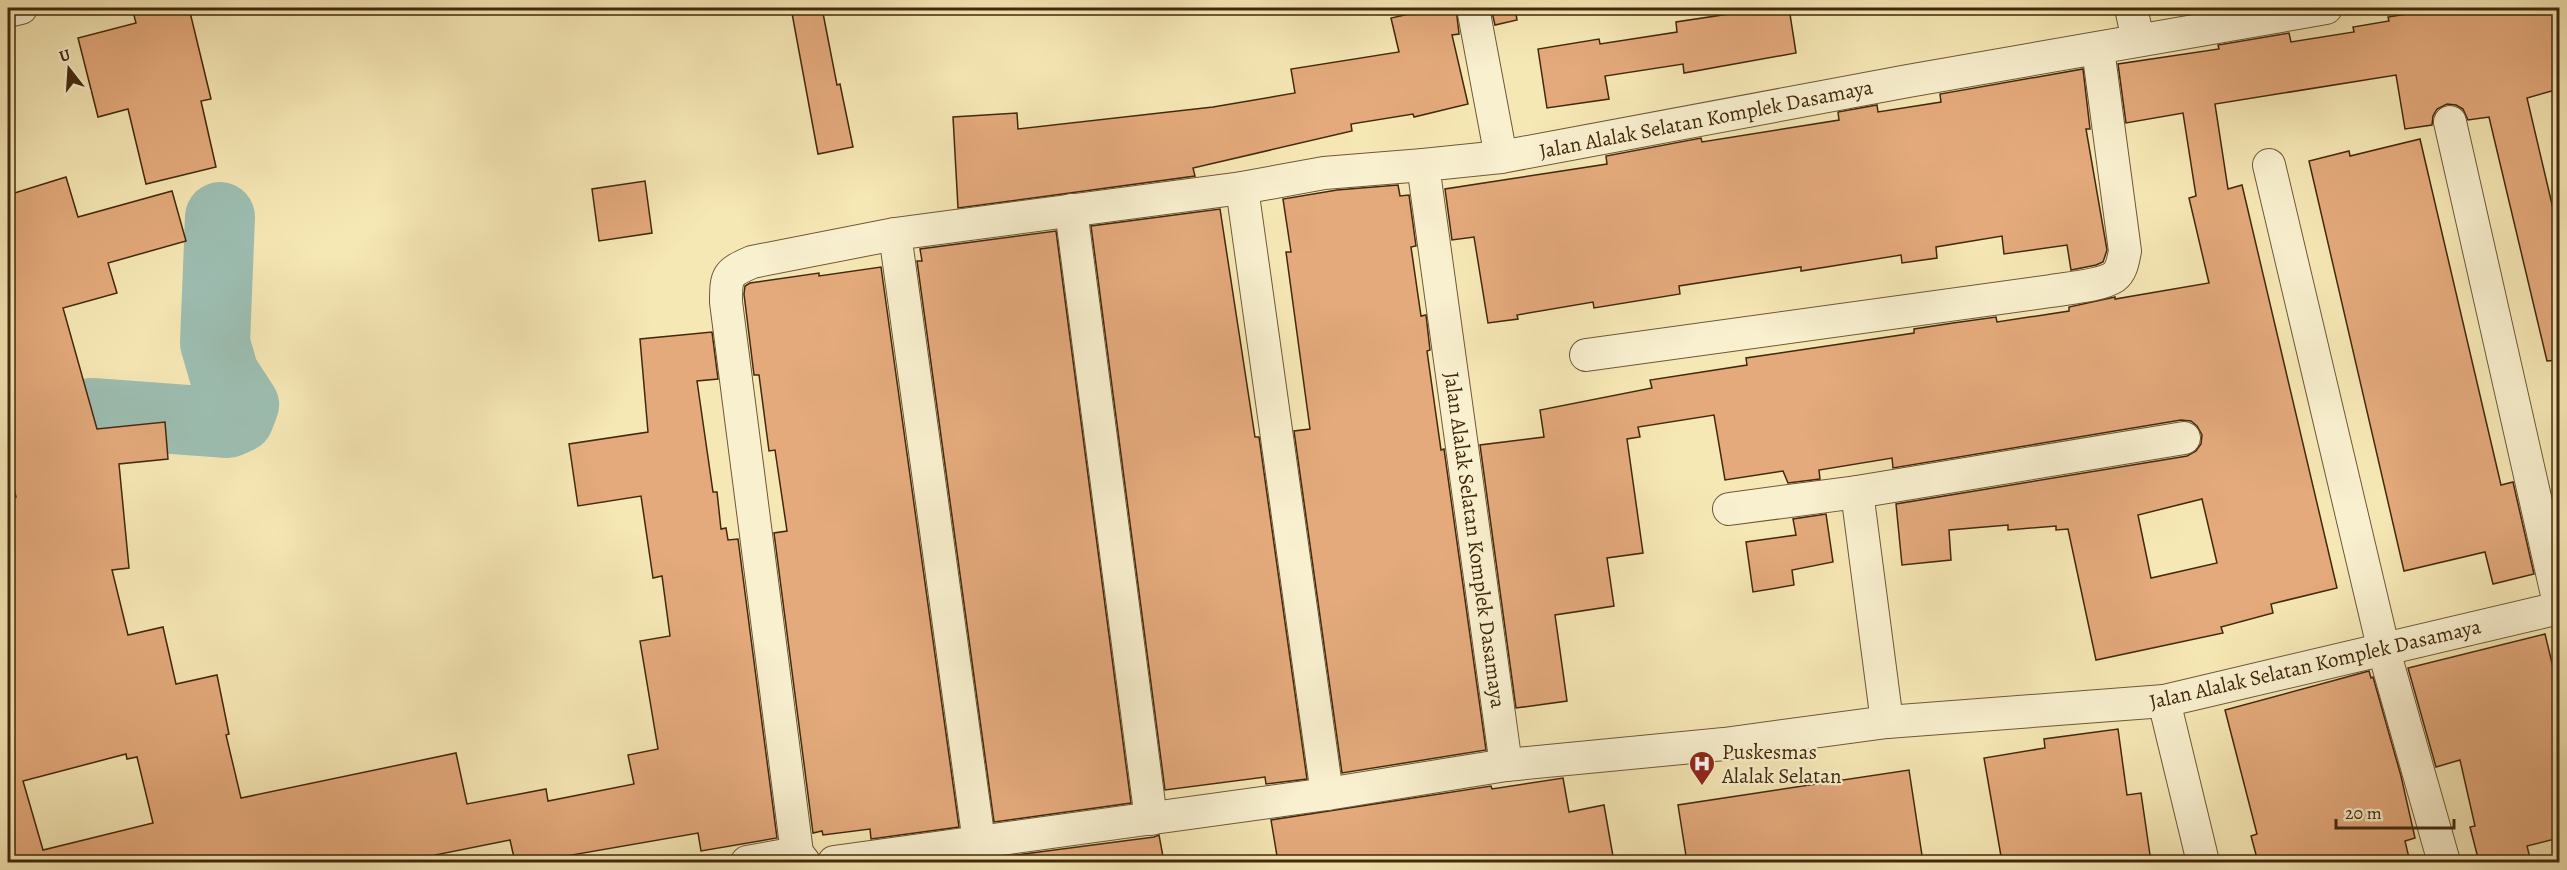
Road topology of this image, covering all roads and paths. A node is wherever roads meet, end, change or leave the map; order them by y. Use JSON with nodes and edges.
{"nodes":[{"id":1,"x":21,"y":8,"type":"edge"},
{"id":2,"x":1473,"y":8,"type":"edge"},
{"id":3,"x":2131,"y":8,"type":"edge"},
{"id":4,"x":2326,"y":8,"type":"edge"},
{"id":5,"x":8,"y":11,"type":"edge"},
{"id":6,"x":2138,"y":40,"type":"junction"},
{"id":7,"x":2098,"y":48,"type":"junction"},
{"id":8,"x":2450,"y":122,"type":"dead end"},
{"id":9,"x":1501,"y":157,"type":"junction"},
{"id":10,"x":1422,"y":165,"type":"junction"},
{"id":11,"x":2269,"y":165,"type":"dead end"},
{"id":12,"x":1242,"y":188,"type":"junction"},
{"id":13,"x":1071,"y":210,"type":"junction"},
{"id":14,"x":895,"y":234,"type":"junction"},
{"id":15,"x":1586,"y":355,"type":"dead end"},
{"id":16,"x":2184,"y":438,"type":"dead end"},
{"id":17,"x":1857,"y":492,"type":"junction"},
{"id":18,"x":1729,"y":509,"type":"dead end"},
{"id":19,"x":2559,"y":609,"type":"edge"},
{"id":20,"x":2384,"y":651,"type":"junction"},
{"id":21,"x":2164,"y":701,"type":"junction"},
{"id":22,"x":1887,"y":722,"type":"junction"},
{"id":23,"x":1506,"y":765,"type":"junction"},
{"id":24,"x":1327,"y":794,"type":"junction"},
{"id":25,"x":1151,"y":819,"type":"junction"},
{"id":26,"x":979,"y":842,"type":"junction"},
{"id":27,"x":800,"y":858,"type":"edge"},
{"id":28,"x":747,"y":862,"type":"edge"},
{"id":29,"x":834,"y":862,"type":"edge"},
{"id":30,"x":2203,"y":862,"type":"edge"},
{"id":31,"x":2444,"y":862,"type":"edge"}],
"edges":[{"from":1,"to":5,"type":"street"},
{"from":2,"to":9,"type":"street"},
{"from":3,"to":6,"type":"street"},
{"from":4,"to":6,"type":"street","name":"Jalan Alalak Selatan Komplek Dasamaya"},
{"from":6,"to":7,"type":"street","name":"Jalan Alalak Selatan Komplek Dasamaya"},
{"from":7,"to":9,"type":"street","name":"Jalan Alalak Selatan Komplek Dasamaya"},
{"from":7,"to":15,"type":"street"},
{"from":8,"to":19,"type":"street"},
{"from":9,"to":10,"type":"street","name":"Jalan Alalak Selatan Komplek Dasamaya"},
{"from":10,"to":12,"type":"street"},
{"from":10,"to":23,"type":"street","name":"Jalan Alalak Selatan Komplek Dasamaya"},
{"from":11,"to":20,"type":"street"},
{"from":12,"to":13,"type":"street"},
{"from":12,"to":24,"type":"street"},
{"from":13,"to":14,"type":"street"},
{"from":13,"to":25,"type":"street"},
{"from":14,"to":26,"type":"street"},
{"from":14,"to":27,"type":"street"},
{"from":16,"to":17,"type":"street"},
{"from":17,"to":18,"type":"street"},
{"from":17,"to":22,"type":"street"},
{"from":19,"to":20,"type":"street","name":"Jalan Alalak Selatan Komplek Dasamaya"},
{"from":20,"to":21,"type":"street","name":"Jalan Alalak Selatan Komplek Dasamaya"},
{"from":20,"to":31,"type":"street"},
{"from":21,"to":22,"type":"street","name":"Jalan Alalak Selatan Komplek Dasamaya"},
{"from":21,"to":30,"type":"street"},
{"from":22,"to":23,"type":"street","name":"Jalan Alalak Selatan Komplek Dasamaya"},
{"from":23,"to":24,"type":"street"},
{"from":24,"to":25,"type":"street"},
{"from":25,"to":26,"type":"street"},
{"from":26,"to":29,"type":"street"},
{"from":27,"to":28,"type":"street"}]}
